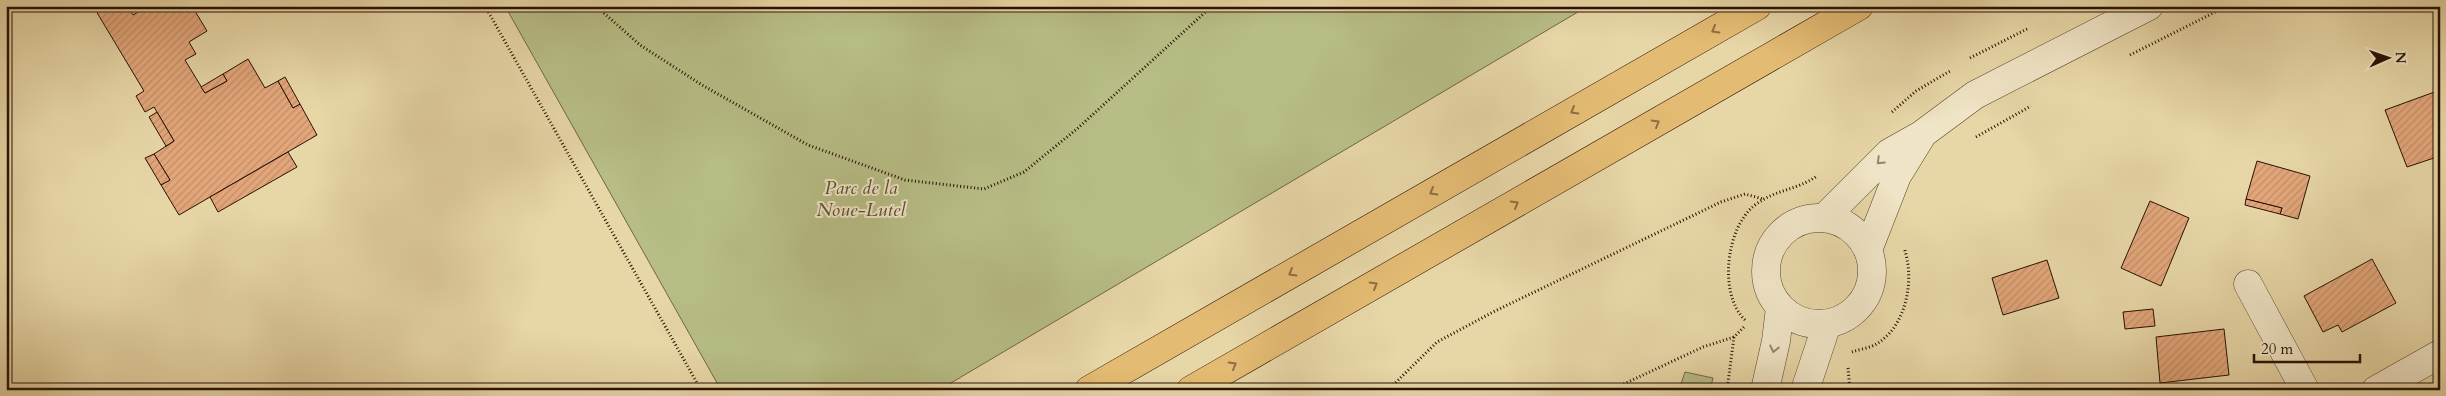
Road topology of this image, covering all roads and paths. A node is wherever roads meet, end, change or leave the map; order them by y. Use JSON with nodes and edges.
{"nodes":[{"id":1,"x":485,"y":6,"type":"edge"},
{"id":2,"x":596,"y":6,"type":"edge"},
{"id":3,"x":1212,"y":6,"type":"edge"},
{"id":4,"x":1757,"y":6,"type":"edge"},
{"id":5,"x":1859,"y":6,"type":"edge"},
{"id":6,"x":2149,"y":6,"type":"edge"},
{"id":7,"x":2226,"y":6,"type":"edge"},
{"id":8,"x":2124,"y":58,"type":"dead end"},
{"id":9,"x":2038,"y":102,"type":"dead end"},
{"id":10,"x":1921,"y":135,"type":"junction"},
{"id":11,"x":1974,"y":138,"type":"dead end"},
{"id":12,"x":1848,"y":195,"type":"junction"},
{"id":13,"x":1763,"y":200,"type":"junction"},
{"id":14,"x":1880,"y":216,"type":"junction"},
{"id":15,"x":1824,"y":218,"type":"junction"},
{"id":16,"x":1907,"y":241,"type":"dead end"},
{"id":17,"x":1905,"y":249,"type":"junction"},
{"id":18,"x":1868,"y":250,"type":"junction"},
{"id":19,"x":2248,"y":284,"type":"dead end"},
{"id":20,"x":1780,"y":308,"type":"junction"},
{"id":21,"x":1827,"y":324,"type":"junction"},
{"id":22,"x":1734,"y":337,"type":"junction"},
{"id":23,"x":1849,"y":352,"type":"junction"},
{"id":24,"x":1816,"y":354,"type":"junction"},
{"id":25,"x":2440,"y":354,"type":"edge"},
{"id":26,"x":701,"y":390,"type":"edge"},
{"id":27,"x":1089,"y":390,"type":"edge"},
{"id":28,"x":1191,"y":390,"type":"edge"},
{"id":29,"x":1388,"y":390,"type":"edge"},
{"id":30,"x":1611,"y":390,"type":"edge"},
{"id":31,"x":1727,"y":390,"type":"edge"},
{"id":32,"x":1765,"y":390,"type":"edge"},
{"id":33,"x":1805,"y":390,"type":"edge"},
{"id":34,"x":1850,"y":390,"type":"edge"},
{"id":35,"x":2305,"y":390,"type":"edge"},
{"id":36,"x":2376,"y":390,"type":"edge"}],
"edges":[{"from":1,"to":26,"type":"path"},
{"from":2,"to":3,"type":"path"},
{"from":4,"to":27,"type":"highway","one_way":true},
{"from":28,"to":5,"type":"highway","one_way":true},
{"from":6,"to":10,"type":"street"},
{"from":7,"to":8,"type":"path"},
{"from":9,"to":11,"type":"path"},
{"from":10,"to":12,"type":"street","one_way":true},
{"from":10,"to":14,"type":"street"},
{"from":12,"to":13,"type":"path"},
{"from":12,"to":15,"type":"street"},
{"from":13,"to":22,"type":"path"},
{"from":13,"to":29,"type":"path"},
{"from":14,"to":17,"type":"path"},
{"from":14,"to":18,"type":"street"},
{"from":15,"to":18,"type":"street"},
{"from":15,"to":20,"type":"street"},
{"from":16,"to":17,"type":"path"},
{"from":17,"to":23,"type":"path"},
{"from":18,"to":21,"type":"street"},
{"from":19,"to":35,"type":"street"},
{"from":20,"to":21,"type":"street"},
{"from":20,"to":32,"type":"street","one_way":true},
{"from":21,"to":24,"type":"street"},
{"from":22,"to":30,"type":"path"},
{"from":22,"to":31,"type":"path"},
{"from":23,"to":24,"type":"path"},
{"from":23,"to":34,"type":"path"},
{"from":24,"to":33,"type":"street"},
{"from":25,"to":36,"type":"street"}]}
